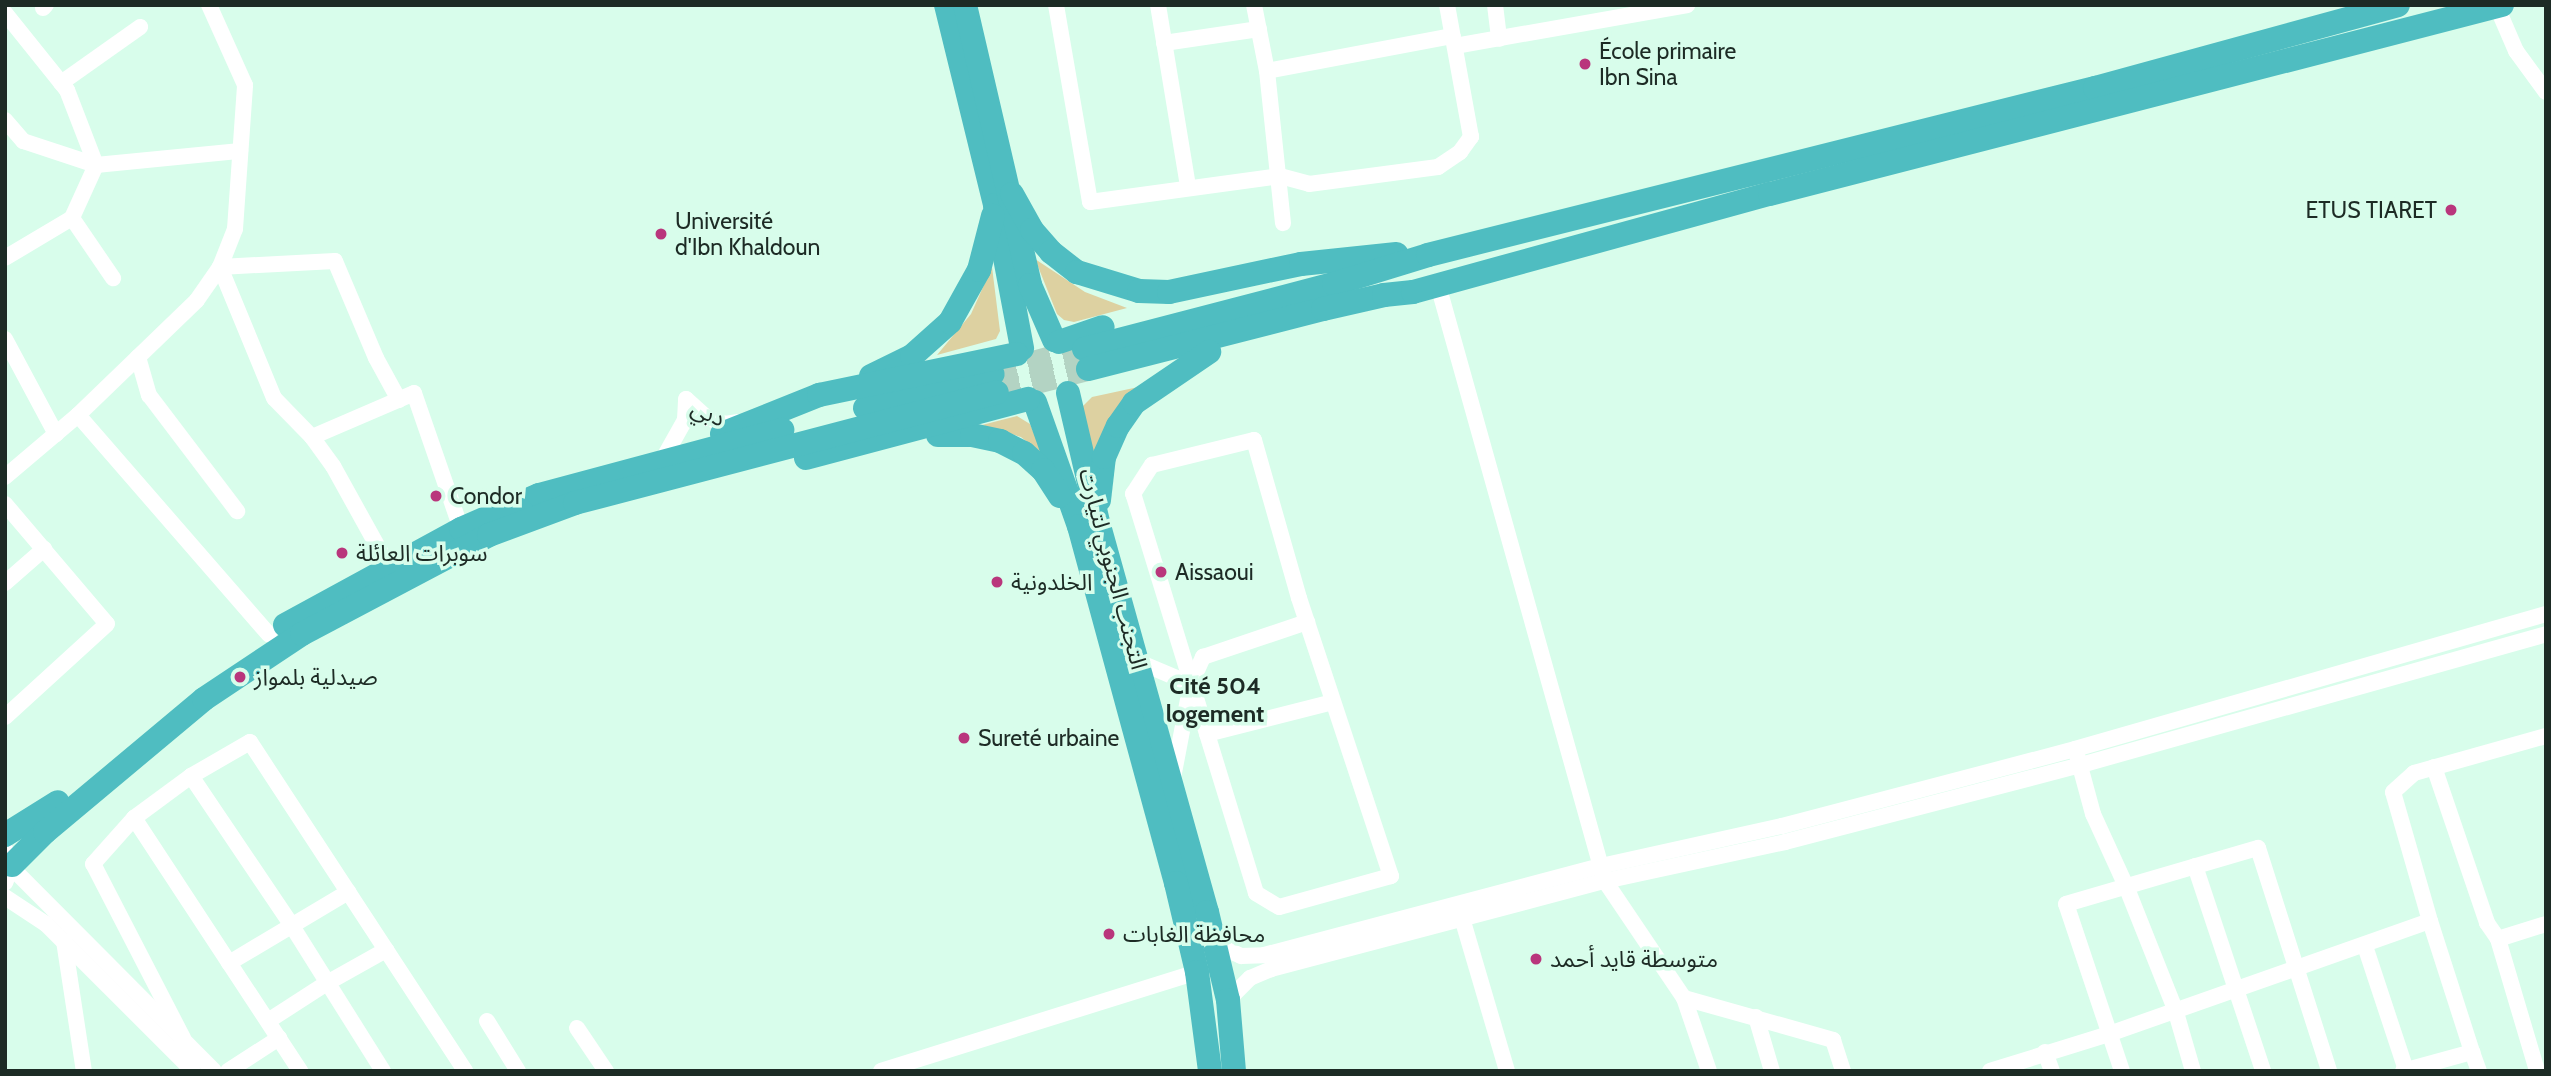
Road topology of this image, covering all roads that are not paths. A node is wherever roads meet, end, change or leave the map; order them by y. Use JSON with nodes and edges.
{"nodes":[{"id":1,"x":209,"y":5,"type":"edge"},
{"id":2,"x":946,"y":5,"type":"edge"},
{"id":3,"x":965,"y":5,"type":"edge"},
{"id":4,"x":1056,"y":5,"type":"edge"},
{"id":5,"x":1158,"y":5,"type":"edge"},
{"id":6,"x":1255,"y":5,"type":"edge"},
{"id":7,"x":1447,"y":5,"type":"edge"},
{"id":8,"x":1495,"y":5,"type":"edge"},
{"id":9,"x":1687,"y":5,"type":"edge"},
{"id":10,"x":2398,"y":5,"type":"edge"},
{"id":11,"x":2500,"y":6,"type":"edge"},
{"id":12,"x":5,"y":13,"type":"edge"},
{"id":13,"x":140,"y":27,"type":"dead end"},
{"id":14,"x":1259,"y":29,"type":"junction"},
{"id":15,"x":1499,"y":39,"type":"junction"},
{"id":16,"x":1454,"y":41,"type":"junction"},
{"id":17,"x":1164,"y":43,"type":"junction"},
{"id":18,"x":2155,"y":69,"type":"junction"},
{"id":19,"x":1267,"y":71,"type":"junction"},
{"id":20,"x":61,"y":83,"type":"junction"},
{"id":21,"x":2546,"y":92,"type":"edge"},
{"id":22,"x":2162,"y":94,"type":"junction"},
{"id":23,"x":5,"y":120,"type":"edge"},
{"id":24,"x":240,"y":151,"type":"junction"},
{"id":25,"x":96,"y":165,"type":"junction"},
{"id":26,"x":1280,"y":176,"type":"junction"},
{"id":27,"x":1188,"y":187,"type":"junction"},
{"id":28,"x":1004,"y":200,"type":"junction"},
{"id":29,"x":72,"y":218,"type":"junction"},
{"id":30,"x":1283,"y":223,"type":"dead end"},
{"id":31,"x":1428,"y":255,"type":"junction"},
{"id":32,"x":5,"y":258,"type":"edge"},
{"id":33,"x":220,"y":267,"type":"junction"},
{"id":34,"x":113,"y":278,"type":"dead end"},
{"id":35,"x":1438,"y":285,"type":"junction"},
{"id":36,"x":1413,"y":292,"type":"junction"},
{"id":37,"x":5,"y":340,"type":"edge"},
{"id":38,"x":1056,"y":341,"type":"junction"},
{"id":39,"x":1019,"y":351,"type":"junction"},
{"id":40,"x":1209,"y":352,"type":"junction"},
{"id":41,"x":138,"y":357,"type":"junction"},
{"id":42,"x":1079,"y":374,"type":"junction"},
{"id":43,"x":995,"y":383,"type":"tunnel mouth"},
{"id":44,"x":819,"y":395,"type":"junction"},
{"id":45,"x":399,"y":400,"type":"junction"},
{"id":46,"x":1032,"y":401,"type":"junction"},
{"id":47,"x":78,"y":415,"type":"junction"},
{"id":48,"x":750,"y":420,"type":"junction"},
{"id":49,"x":56,"y":434,"type":"junction"},
{"id":50,"x":312,"y":437,"type":"junction"},
{"id":51,"x":838,"y":450,"type":"junction"},
{"id":52,"x":665,"y":468,"type":"junction"},
{"id":53,"x":5,"y":477,"type":"edge"},
{"id":54,"x":5,"y":504,"type":"edge"},
{"id":55,"x":237,"y":511,"type":"dead end"},
{"id":56,"x":1088,"y":524,"type":"junction"},
{"id":57,"x":461,"y":529,"type":"junction"},
{"id":58,"x":44,"y":549,"type":"junction"},
{"id":59,"x":389,"y":567,"type":"junction"},
{"id":60,"x":5,"y":583,"type":"edge"},
{"id":61,"x":2546,"y":614,"type":"edge"},
{"id":62,"x":1307,"y":622,"type":"junction"},
{"id":63,"x":2546,"y":634,"type":"edge"},
{"id":64,"x":269,"y":635,"type":"junction"},
{"id":65,"x":1139,"y":662,"type":"junction"},
{"id":66,"x":1191,"y":684,"type":"junction"},
{"id":67,"x":2270,"y":692,"type":"junction"},
{"id":68,"x":1333,"y":702,"type":"junction"},
{"id":69,"x":2275,"y":709,"type":"junction"},
{"id":70,"x":5,"y":717,"type":"edge"},
{"id":71,"x":1207,"y":734,"type":"junction"},
{"id":72,"x":2546,"y":736,"type":"edge"},
{"id":73,"x":2075,"y":749,"type":"junction"},
{"id":74,"x":2081,"y":765,"type":"junction"},
{"id":75,"x":2434,"y":767,"type":"junction"},
{"id":76,"x":191,"y":776,"type":"junction"},
{"id":77,"x":1172,"y":784,"type":"junction"},
{"id":78,"x":1898,"y":804,"type":"junction"},
{"id":79,"x":134,"y":818,"type":"junction"},
{"id":80,"x":5,"y":835,"type":"edge"},
{"id":81,"x":8,"y":866,"type":"edge"},
{"id":82,"x":2195,"y":866,"type":"junction"},
{"id":83,"x":1603,"y":874,"type":"junction"},
{"id":84,"x":2126,"y":886,"type":"junction"},
{"id":85,"x":348,"y":892,"type":"junction"},
{"id":86,"x":5,"y":897,"type":"edge"},
{"id":87,"x":1462,"y":918,"type":"junction"},
{"id":88,"x":2430,"y":921,"type":"junction"},
{"id":89,"x":2546,"y":923,"type":"edge"},
{"id":90,"x":292,"y":926,"type":"junction"},
{"id":91,"x":2498,"y":939,"type":"junction"},
{"id":92,"x":64,"y":941,"type":"junction"},
{"id":93,"x":1213,"y":943,"type":"junction"},
{"id":94,"x":2365,"y":946,"type":"junction"},
{"id":95,"x":386,"y":950,"type":"junction"},
{"id":96,"x":229,"y":963,"type":"junction"},
{"id":97,"x":2298,"y":968,"type":"junction"},
{"id":98,"x":1197,"y":972,"type":"junction"},
{"id":99,"x":327,"y":983,"type":"junction"},
{"id":100,"x":2235,"y":990,"type":"junction"},
{"id":101,"x":1684,"y":998,"type":"junction"},
{"id":102,"x":1228,"y":1000,"type":"junction"},
{"id":103,"x":2175,"y":1009,"type":"junction"},
{"id":104,"x":1756,"y":1017,"type":"junction"},
{"id":105,"x":268,"y":1021,"type":"junction"},
{"id":106,"x":487,"y":1021,"type":"dead end"},
{"id":107,"x":577,"y":1028,"type":"dead end"},
{"id":108,"x":2109,"y":1034,"type":"junction"},
{"id":109,"x":183,"y":1038,"type":"junction"},
{"id":110,"x":279,"y":1038,"type":"junction"},
{"id":111,"x":2045,"y":1052,"type":"junction"},
{"id":112,"x":2472,"y":1052,"type":"junction"},
{"id":113,"x":2404,"y":1070,"type":"edge"},
{"id":114,"x":84,"y":1071,"type":"edge"},
{"id":115,"x":193,"y":1071,"type":"edge"},
{"id":116,"x":214,"y":1071,"type":"edge"},
{"id":117,"x":228,"y":1071,"type":"edge"},
{"id":118,"x":300,"y":1071,"type":"edge"},
{"id":119,"x":383,"y":1071,"type":"edge"},
{"id":120,"x":464,"y":1071,"type":"edge"},
{"id":121,"x":519,"y":1071,"type":"edge"},
{"id":122,"x":606,"y":1071,"type":"edge"},
{"id":123,"x":881,"y":1071,"type":"edge"},
{"id":124,"x":1210,"y":1071,"type":"edge"},
{"id":125,"x":1234,"y":1071,"type":"edge"},
{"id":126,"x":1507,"y":1071,"type":"edge"},
{"id":127,"x":1709,"y":1071,"type":"edge"},
{"id":128,"x":1772,"y":1071,"type":"edge"},
{"id":129,"x":1843,"y":1071,"type":"edge"},
{"id":130,"x":1990,"y":1071,"type":"edge"},
{"id":131,"x":2052,"y":1071,"type":"edge"},
{"id":132,"x":2122,"y":1071,"type":"edge"},
{"id":133,"x":2193,"y":1071,"type":"edge"},
{"id":134,"x":2263,"y":1071,"type":"edge"},
{"id":135,"x":2329,"y":1071,"type":"edge"},
{"id":136,"x":2479,"y":1071,"type":"edge"},
{"id":137,"x":2537,"y":1071,"type":"edge"}],
"edges":[{"from":1,"to":24,"type":"street"},
{"from":2,"to":28,"type":"highway"},
{"from":3,"to":28,"type":"highway"},
{"from":4,"to":27,"type":"street"},
{"from":5,"to":17,"type":"street"},
{"from":6,"to":14,"type":"street"},
{"from":7,"to":16,"type":"street"},
{"from":8,"to":15,"type":"street"},
{"from":9,"to":15,"type":"street"},
{"from":10,"to":18,"type":"highway"},
{"from":11,"to":21,"type":"street"},
{"from":11,"to":22,"type":"highway"},
{"from":12,"to":20,"type":"street"},
{"from":13,"to":20,"type":"street"},
{"from":14,"to":17,"type":"street"},
{"from":14,"to":19,"type":"street"},
{"from":15,"to":16,"type":"street"},
{"from":16,"to":19,"type":"street"},
{"from":16,"to":26,"type":"street"},
{"from":17,"to":27,"type":"street"},
{"from":18,"to":22,"type":"highway"},
{"from":18,"to":31,"type":"highway"},
{"from":19,"to":26,"type":"street"},
{"from":20,"to":25,"type":"street"},
{"from":22,"to":35,"type":"highway"},
{"from":23,"to":25,"type":"street"},
{"from":24,"to":25,"type":"street"},
{"from":24,"to":33,"type":"street"},
{"from":25,"to":29,"type":"street"},
{"from":26,"to":27,"type":"street"},
{"from":26,"to":30,"type":"street"},
{"from":28,"to":31,"type":"highway"},
{"from":28,"to":38,"type":"highway"},
{"from":28,"to":39,"type":"highway"},
{"from":28,"to":44,"type":"highway"},
{"from":29,"to":32,"type":"street"},
{"from":29,"to":34,"type":"street"},
{"from":31,"to":38,"type":"highway"},
{"from":31,"to":42,"type":"highway"},
{"from":33,"to":41,"type":"street"},
{"from":33,"to":45,"type":"street"},
{"from":33,"to":50,"type":"street"},
{"from":35,"to":36,"type":"highway"},
{"from":35,"to":83,"type":"street"},
{"from":36,"to":40,"type":"highway"},
{"from":36,"to":42,"type":"highway"},
{"from":37,"to":49,"type":"street"},
{"from":38,"to":39,"type":"highway"},
{"from":38,"to":42,"type":"highway"},
{"from":39,"to":44,"type":"highway"},
{"from":39,"to":46,"type":"highway"},
{"from":40,"to":42,"type":"highway"},
{"from":40,"to":56,"type":"highway"},
{"from":41,"to":47,"type":"street"},
{"from":41,"to":55,"type":"street"},
{"from":42,"to":46,"type":"highway"},
{"from":42,"to":56,"type":"highway","name":"التجنب الجنوبي لتيارت"},
{"from":43,"to":52,"type":"highway"},
{"from":44,"to":48,"type":"highway"},
{"from":45,"to":50,"type":"street"},
{"from":45,"to":57,"type":"street"},
{"from":46,"to":51,"type":"highway"},
{"from":46,"to":56,"type":"highway","name":"التجنب الجنوبي لتيارت"},
{"from":47,"to":49,"type":"street"},
{"from":47,"to":64,"type":"street"},
{"from":48,"to":52,"type":"highway"},
{"from":48,"to":52,"type":"street","name":"دبي"},
{"from":49,"to":53,"type":"street"},
{"from":50,"to":59,"type":"street"},
{"from":51,"to":52,"type":"highway"},
{"from":51,"to":56,"type":"highway"},
{"from":52,"to":57,"type":"highway"},
{"from":52,"to":81,"type":"highway"},
{"from":54,"to":58,"type":"street"},
{"from":56,"to":65,"type":"highway","name":"التجنب الجنوبي لتيارت"},
{"from":56,"to":98,"type":"highway","name":"التجنب الجنوبي لتيارت"},
{"from":57,"to":59,"type":"highway"},
{"from":58,"to":60,"type":"street"},
{"from":58,"to":70,"type":"street"},
{"from":59,"to":64,"type":"highway"},
{"from":61,"to":67,"type":"street"},
{"from":62,"to":66,"type":"street"},
{"from":62,"to":66,"type":"street"},
{"from":62,"to":68,"type":"street"},
{"from":63,"to":69,"type":"street"},
{"from":64,"to":80,"type":"highway"},
{"from":65,"to":66,"type":"street"},
{"from":65,"to":77,"type":"highway","name":"التجنب الجنوبي لتيارت"},
{"from":66,"to":71,"type":"street"},
{"from":66,"to":77,"type":"street"},
{"from":67,"to":69,"type":"street"},
{"from":67,"to":73,"type":"street"},
{"from":68,"to":71,"type":"street"},
{"from":68,"to":71,"type":"street"},
{"from":69,"to":74,"type":"street"},
{"from":72,"to":75,"type":"street"},
{"from":73,"to":74,"type":"street"},
{"from":73,"to":78,"type":"street"},
{"from":74,"to":78,"type":"street"},
{"from":74,"to":84,"type":"street"},
{"from":75,"to":88,"type":"street"},
{"from":75,"to":91,"type":"street"},
{"from":76,"to":79,"type":"street"},
{"from":76,"to":85,"type":"street"},
{"from":76,"to":90,"type":"street"},
{"from":77,"to":93,"type":"highway","name":"التجنب الجنوبي لتيارت"},
{"from":78,"to":83,"type":"street"},
{"from":79,"to":96,"type":"street"},
{"from":79,"to":109,"type":"street"},
{"from":81,"to":109,"type":"street"},
{"from":82,"to":84,"type":"street"},
{"from":82,"to":97,"type":"street"},
{"from":82,"to":100,"type":"street"},
{"from":83,"to":87,"type":"street"},
{"from":83,"to":93,"type":"street"},
{"from":83,"to":101,"type":"street"},
{"from":84,"to":103,"type":"street"},
{"from":84,"to":108,"type":"street"},
{"from":85,"to":90,"type":"street"},
{"from":85,"to":95,"type":"street"},
{"from":86,"to":92,"type":"street"},
{"from":87,"to":102,"type":"street"},
{"from":87,"to":126,"type":"street"},
{"from":88,"to":94,"type":"street"},
{"from":88,"to":112,"type":"street"},
{"from":89,"to":91,"type":"street"},
{"from":90,"to":96,"type":"street"},
{"from":90,"to":99,"type":"street"},
{"from":91,"to":137,"type":"street"},
{"from":92,"to":114,"type":"street"},
{"from":92,"to":115,"type":"street"},
{"from":93,"to":102,"type":"highway","name":"التجنب الجنوبي لتيارت"},
{"from":94,"to":97,"type":"street"},
{"from":94,"to":113,"type":"street"},
{"from":95,"to":99,"type":"street"},
{"from":95,"to":120,"type":"street"},
{"from":96,"to":105,"type":"street"},
{"from":97,"to":100,"type":"street"},
{"from":97,"to":135,"type":"street"},
{"from":98,"to":123,"type":"street"},
{"from":98,"to":124,"type":"highway","name":"التجنب الجنوبي لتيارت"},
{"from":99,"to":105,"type":"street"},
{"from":99,"to":119,"type":"street"},
{"from":100,"to":103,"type":"street"},
{"from":100,"to":134,"type":"street"},
{"from":101,"to":104,"type":"street"},
{"from":101,"to":127,"type":"street"},
{"from":102,"to":125,"type":"highway","name":"التجنب الجنوبي لتيارت"},
{"from":103,"to":108,"type":"street"},
{"from":103,"to":133,"type":"street"},
{"from":104,"to":128,"type":"street"},
{"from":104,"to":129,"type":"street"},
{"from":105,"to":110,"type":"street"},
{"from":106,"to":121,"type":"street"},
{"from":107,"to":122,"type":"street"},
{"from":108,"to":111,"type":"street"},
{"from":108,"to":132,"type":"street"},
{"from":109,"to":116,"type":"street"},
{"from":110,"to":117,"type":"street"},
{"from":110,"to":118,"type":"street"},
{"from":111,"to":130,"type":"street"},
{"from":111,"to":131,"type":"street"},
{"from":112,"to":113,"type":"street"},
{"from":112,"to":136,"type":"street"}]}
